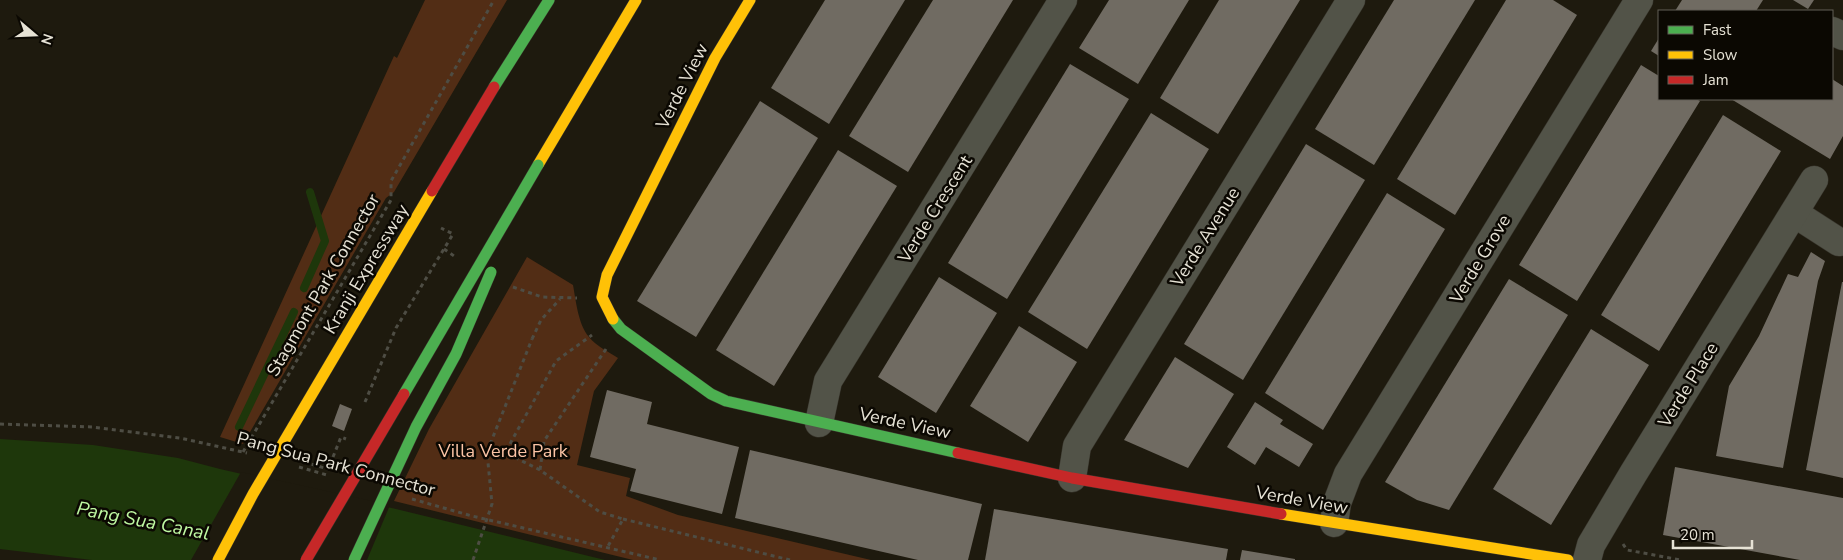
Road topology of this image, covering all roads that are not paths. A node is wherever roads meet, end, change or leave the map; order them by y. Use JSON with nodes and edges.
{"nodes":[{"id":1,"x":549,"y":0,"type":"edge"},
{"id":2,"x":636,"y":0,"type":"edge"},
{"id":3,"x":750,"y":0,"type":"edge"},
{"id":4,"x":1063,"y":0,"type":"edge"},
{"id":5,"x":1351,"y":0,"type":"edge"},
{"id":6,"x":1639,"y":0,"type":"edge"},
{"id":7,"x":538,"y":165,"type":"junction"},
{"id":8,"x":1814,"y":180,"type":"dead end"},
{"id":9,"x":1794,"y":213,"type":"junction"},
{"id":10,"x":1839,"y":242,"type":"dead end"},
{"id":11,"x":819,"y":422,"type":"junction"},
{"id":12,"x":1072,"y":478,"type":"junction"},
{"id":13,"x":1334,"y":523,"type":"junction"},
{"id":14,"x":218,"y":560,"type":"edge"},
{"id":15,"x":306,"y":560,"type":"edge"},
{"id":16,"x":354,"y":560,"type":"edge"},
{"id":17,"x":1568,"y":560,"type":"edge"},
{"id":18,"x":1587,"y":560,"type":"edge"}],
"edges":[{"from":1,"to":14,"type":"main road","name":"Kranji Expressway","bridge":true},
{"from":2,"to":7,"type":"main road"},
{"from":3,"to":11,"type":"main road","name":"Verde View"},
{"from":4,"to":11,"type":"street","name":"Verde Crescent"},
{"from":5,"to":12,"type":"street","name":"Verde Avenue"},
{"from":6,"to":13,"type":"street","name":"Verde Grove"},
{"from":7,"to":15,"type":"main road","bridge":true},
{"from":7,"to":16,"type":"main road","bridge":true},
{"from":8,"to":9,"type":"street","name":"Verde Place"},
{"from":9,"to":10,"type":"street"},
{"from":9,"to":18,"type":"street","name":"Verde Place"},
{"from":11,"to":12,"type":"main road","name":"Verde View"},
{"from":12,"to":13,"type":"main road","name":"Verde View"},
{"from":13,"to":17,"type":"main road","name":"Verde View"}]}
